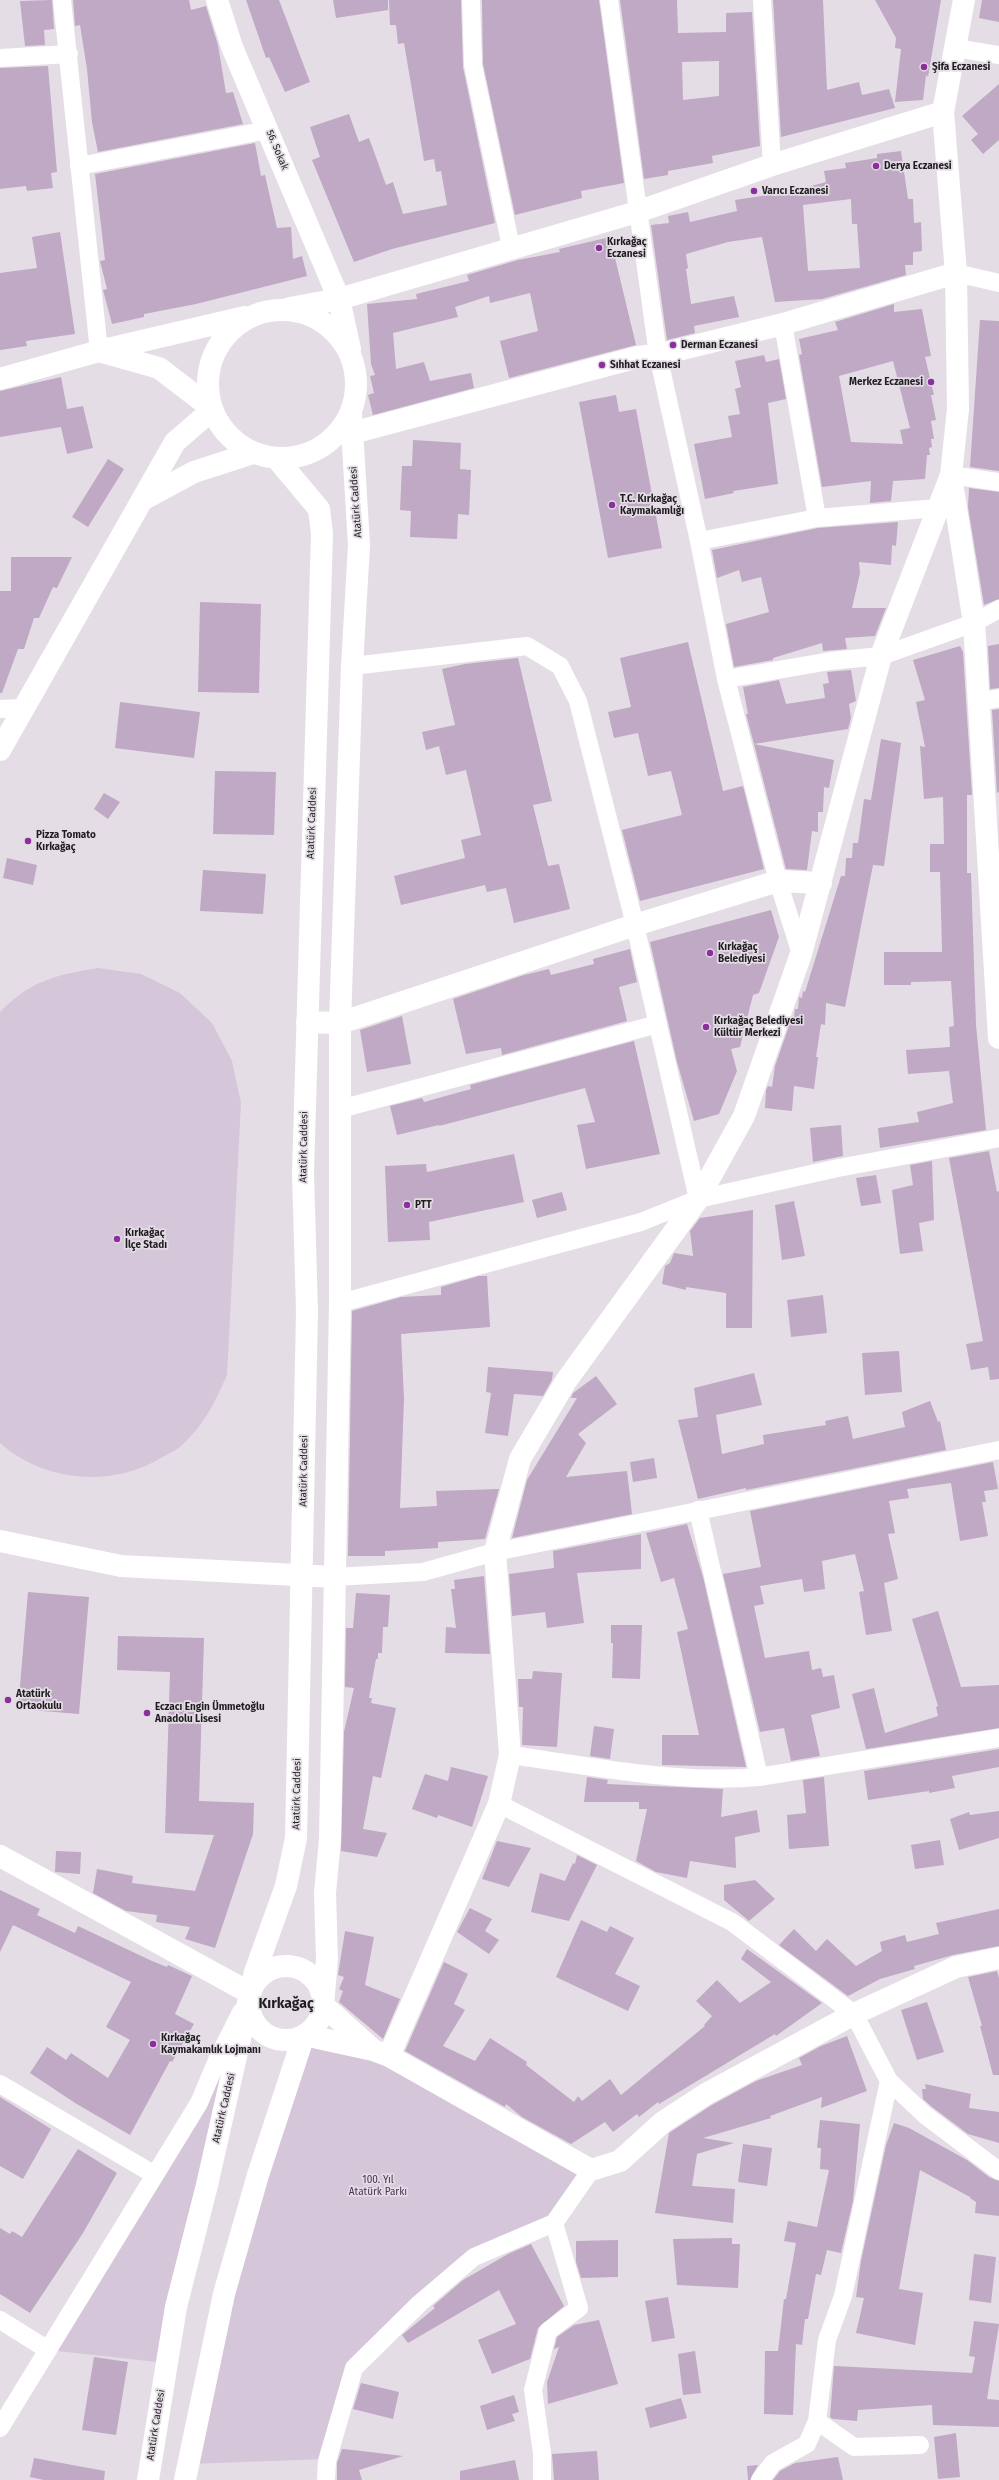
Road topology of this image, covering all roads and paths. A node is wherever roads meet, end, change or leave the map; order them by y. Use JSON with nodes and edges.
{"nodes":[{"id":1,"x":62,"y":0,"type":"edge"},
{"id":2,"x":216,"y":0,"type":"edge"},
{"id":3,"x":471,"y":0,"type":"edge"},
{"id":4,"x":609,"y":0,"type":"edge"},
{"id":5,"x":762,"y":0,"type":"edge"},
{"id":6,"x":964,"y":0,"type":"edge"},
{"id":7,"x":955,"y":48,"type":"junction"},
{"id":8,"x":69,"y":54,"type":"junction"},
{"id":9,"x":999,"y":55,"type":"edge"},
{"id":10,"x":0,"y":58,"type":"edge"},
{"id":11,"x":943,"y":112,"type":"junction"},
{"id":12,"x":268,"y":130,"type":"junction"},
{"id":13,"x":772,"y":165,"type":"junction"},
{"id":14,"x":79,"y":166,"type":"junction"},
{"id":15,"x":637,"y":212,"type":"junction"},
{"id":16,"x":511,"y":247,"type":"junction"},
{"id":17,"x":956,"y":273,"type":"junction"},
{"id":18,"x":999,"y":283,"type":"edge"},
{"id":19,"x":340,"y":299,"type":"junction"},
{"id":20,"x":279,"y":310,"type":"junction"},
{"id":21,"x":254,"y":315,"type":"junction"},
{"id":22,"x":783,"y":324,"type":"junction"},
{"id":23,"x":99,"y":351,"type":"junction"},
{"id":24,"x":658,"y":355,"type":"junction"},
{"id":25,"x":353,"y":360,"type":"junction"},
{"id":26,"x":0,"y":379,"type":"edge"},
{"id":27,"x":211,"y":409,"type":"junction"},
{"id":28,"x":351,"y":423,"type":"junction"},
{"id":29,"x":254,"y":453,"type":"junction"},
{"id":30,"x":277,"y":459,"type":"junction"},
{"id":31,"x":951,"y":475,"type":"junction"},
{"id":32,"x":999,"y":482,"type":"edge"},
{"id":33,"x":142,"y":500,"type":"junction"},
{"id":34,"x":938,"y":508,"type":"junction"},
{"id":35,"x":817,"y":518,"type":"junction"},
{"id":36,"x":700,"y":541,"type":"junction"},
{"id":37,"x":999,"y":609,"type":"edge"},
{"id":38,"x":974,"y":623,"type":"junction"},
{"id":39,"x":881,"y":656,"type":"junction"},
{"id":40,"x":352,"y":666,"type":"junction"},
{"id":41,"x":726,"y":679,"type":"junction"},
{"id":42,"x":999,"y":698,"type":"edge"},
{"id":43,"x":978,"y":702,"type":"junction"},
{"id":44,"x":24,"y":708,"type":"junction"},
{"id":45,"x":0,"y":709,"type":"edge"},
{"id":46,"x":0,"y":750,"type":"edge"},
{"id":47,"x":991,"y":791,"type":"edge"},
{"id":48,"x":778,"y":881,"type":"junction"},
{"id":49,"x":821,"y":883,"type":"junction"},
{"id":50,"x":635,"y":925,"type":"junction"},
{"id":51,"x":801,"y":954,"type":"junction"},
{"id":52,"x":307,"y":1022,"type":"junction"},
{"id":53,"x":340,"y":1024,"type":"junction"},
{"id":54,"x":658,"y":1024,"type":"junction"},
{"id":55,"x":999,"y":1038,"type":"edge"},
{"id":56,"x":340,"y":1109,"type":"junction"},
{"id":57,"x":999,"y":1138,"type":"edge"},
{"id":58,"x":698,"y":1199,"type":"junction"},
{"id":59,"x":340,"y":1303,"type":"junction"},
{"id":60,"x":999,"y":1450,"type":"edge"},
{"id":61,"x":698,"y":1510,"type":"junction"},
{"id":62,"x":0,"y":1541,"type":"edge"},
{"id":63,"x":495,"y":1552,"type":"junction"},
{"id":64,"x":301,"y":1577,"type":"junction"},
{"id":65,"x":335,"y":1577,"type":"junction"},
{"id":66,"x":999,"y":1738,"type":"edge"},
{"id":67,"x":510,"y":1756,"type":"junction"},
{"id":68,"x":759,"y":1777,"type":"junction"},
{"id":69,"x":499,"y":1804,"type":"junction"},
{"id":70,"x":0,"y":1856,"type":"edge"},
{"id":71,"x":999,"y":1958,"type":"edge"},
{"id":72,"x":250,"y":1994,"type":"junction"},
{"id":73,"x":323,"y":2005,"type":"junction"},
{"id":74,"x":854,"y":2014,"type":"junction"},
{"id":75,"x":304,"y":2035,"type":"junction"},
{"id":76,"x":381,"y":2053,"type":"junction"},
{"id":77,"x":889,"y":2081,"type":"junction"},
{"id":78,"x":0,"y":2084,"type":"edge"},
{"id":79,"x":592,"y":2170,"type":"junction"},
{"id":80,"x":999,"y":2171,"type":"edge"},
{"id":81,"x":155,"y":2175,"type":"junction"},
{"id":82,"x":554,"y":2223,"type":"junction"},
{"id":83,"x":0,"y":2320,"type":"edge"},
{"id":84,"x":48,"y":2350,"type":"junction"},
{"id":85,"x":817,"y":2421,"type":"junction"},
{"id":86,"x":0,"y":2428,"type":"edge"},
{"id":87,"x":920,"y":2445,"type":"dead end"},
{"id":88,"x":148,"y":2480,"type":"edge"},
{"id":89,"x":185,"y":2480,"type":"edge"},
{"id":90,"x":326,"y":2480,"type":"edge"},
{"id":91,"x":542,"y":2480,"type":"edge"},
{"id":92,"x":760,"y":2480,"type":"edge"}],
"edges":[{"from":1,"to":8,"type":"street"},
{"from":2,"to":12,"type":"street","name":"56. Sokak"},
{"from":3,"to":16,"type":"street"},
{"from":4,"to":15,"type":"street"},
{"from":5,"to":13,"type":"street"},
{"from":6,"to":7,"type":"street"},
{"from":7,"to":9,"type":"street"},
{"from":7,"to":11,"type":"street"},
{"from":8,"to":10,"type":"street"},
{"from":8,"to":14,"type":"street"},
{"from":11,"to":13,"type":"street"},
{"from":11,"to":17,"type":"street"},
{"from":12,"to":14,"type":"street"},
{"from":12,"to":19,"type":"street","name":"56. Sokak"},
{"from":13,"to":15,"type":"street"},
{"from":14,"to":23,"type":"street"},
{"from":15,"to":16,"type":"street"},
{"from":15,"to":24,"type":"street"},
{"from":16,"to":19,"type":"street"},
{"from":17,"to":18,"type":"street"},
{"from":17,"to":22,"type":"street"},
{"from":17,"to":31,"type":"street"},
{"from":19,"to":20,"type":"street","name":"Atatürk Caddesi"},
{"from":19,"to":25,"type":"street","name":"Atatürk Caddesi"},
{"from":20,"to":21,"type":"street","name":"Atatürk Caddesi"},
{"from":20,"to":25,"type":"street","name":"Atatürk Caddesi"},
{"from":21,"to":23,"type":"street","name":"Atatürk Caddesi"},
{"from":21,"to":27,"type":"street","name":"Atatürk Caddesi"},
{"from":22,"to":24,"type":"street"},
{"from":22,"to":35,"type":"street"},
{"from":23,"to":26,"type":"street"},
{"from":23,"to":27,"type":"street","name":"Atatürk Caddesi"},
{"from":24,"to":28,"type":"street"},
{"from":24,"to":36,"type":"street"},
{"from":25,"to":28,"type":"street","name":"Atatürk Caddesi"},
{"from":27,"to":29,"type":"street","name":"Atatürk Caddesi"},
{"from":27,"to":33,"type":"street"},
{"from":28,"to":30,"type":"street","name":"Atatürk Caddesi"},
{"from":28,"to":40,"type":"street","name":"Atatürk Caddesi"},
{"from":29,"to":30,"type":"street","name":"Atatürk Caddesi"},
{"from":29,"to":33,"type":"street"},
{"from":30,"to":52,"type":"street","name":"Atatürk Caddesi"},
{"from":31,"to":32,"type":"street"},
{"from":31,"to":34,"type":"street"},
{"from":31,"to":38,"type":"street"},
{"from":33,"to":44,"type":"street"},
{"from":34,"to":35,"type":"street"},
{"from":34,"to":39,"type":"street"},
{"from":35,"to":36,"type":"street"},
{"from":36,"to":41,"type":"street"},
{"from":37,"to":38,"type":"street"},
{"from":38,"to":39,"type":"street"},
{"from":38,"to":43,"type":"street"},
{"from":39,"to":41,"type":"street"},
{"from":39,"to":49,"type":"street"},
{"from":40,"to":50,"type":"street"},
{"from":40,"to":53,"type":"street","name":"Atatürk Caddesi"},
{"from":41,"to":48,"type":"street"},
{"from":42,"to":43,"type":"street"},
{"from":43,"to":47,"type":"street"},
{"from":44,"to":45,"type":"street"},
{"from":44,"to":46,"type":"street"},
{"from":47,"to":55,"type":"street"},
{"from":48,"to":49,"type":"street"},
{"from":48,"to":50,"type":"street"},
{"from":48,"to":51,"type":"street"},
{"from":49,"to":51,"type":"street"},
{"from":50,"to":53,"type":"street"},
{"from":50,"to":54,"type":"street"},
{"from":51,"to":58,"type":"street"},
{"from":52,"to":53,"type":"street"},
{"from":52,"to":64,"type":"street","name":"Atatürk Caddesi"},
{"from":53,"to":56,"type":"street","name":"Atatürk Caddesi"},
{"from":54,"to":56,"type":"street"},
{"from":54,"to":58,"type":"street"},
{"from":56,"to":59,"type":"street","name":"Atatürk Caddesi"},
{"from":57,"to":58,"type":"street"},
{"from":58,"to":59,"type":"street"},
{"from":58,"to":63,"type":"street"},
{"from":59,"to":65,"type":"street","name":"Atatürk Caddesi"},
{"from":60,"to":61,"type":"street"},
{"from":61,"to":63,"type":"street"},
{"from":61,"to":68,"type":"street"},
{"from":62,"to":64,"type":"street"},
{"from":63,"to":65,"type":"street"},
{"from":63,"to":67,"type":"street"},
{"from":64,"to":65,"type":"street"},
{"from":64,"to":72,"type":"street","name":"Atatürk Caddesi"},
{"from":65,"to":73,"type":"street","name":"Atatürk Caddesi"},
{"from":66,"to":68,"type":"street"},
{"from":67,"to":68,"type":"street"},
{"from":67,"to":69,"type":"street"},
{"from":69,"to":74,"type":"street"},
{"from":69,"to":76,"type":"street"},
{"from":70,"to":72,"type":"street"},
{"from":71,"to":74,"type":"street"},
{"from":72,"to":73,"type":"street"},
{"from":72,"to":75,"type":"street"},
{"from":72,"to":81,"type":"street"},
{"from":72,"to":88,"type":"street","name":"Atatürk Caddesi"},
{"from":73,"to":75,"type":"street"},
{"from":73,"to":76,"type":"street"},
{"from":74,"to":77,"type":"street"},
{"from":74,"to":79,"type":"street"},
{"from":75,"to":76,"type":"street"},
{"from":75,"to":89,"type":"street"},
{"from":76,"to":79,"type":"street"},
{"from":77,"to":80,"type":"street"},
{"from":77,"to":85,"type":"street"},
{"from":78,"to":81,"type":"street"},
{"from":79,"to":82,"type":"street"},
{"from":81,"to":84,"type":"street"},
{"from":82,"to":90,"type":"street"},
{"from":82,"to":91,"type":"street"},
{"from":83,"to":84,"type":"street"},
{"from":84,"to":86,"type":"street"},
{"from":85,"to":87,"type":"street"},
{"from":85,"to":92,"type":"street"}]}
